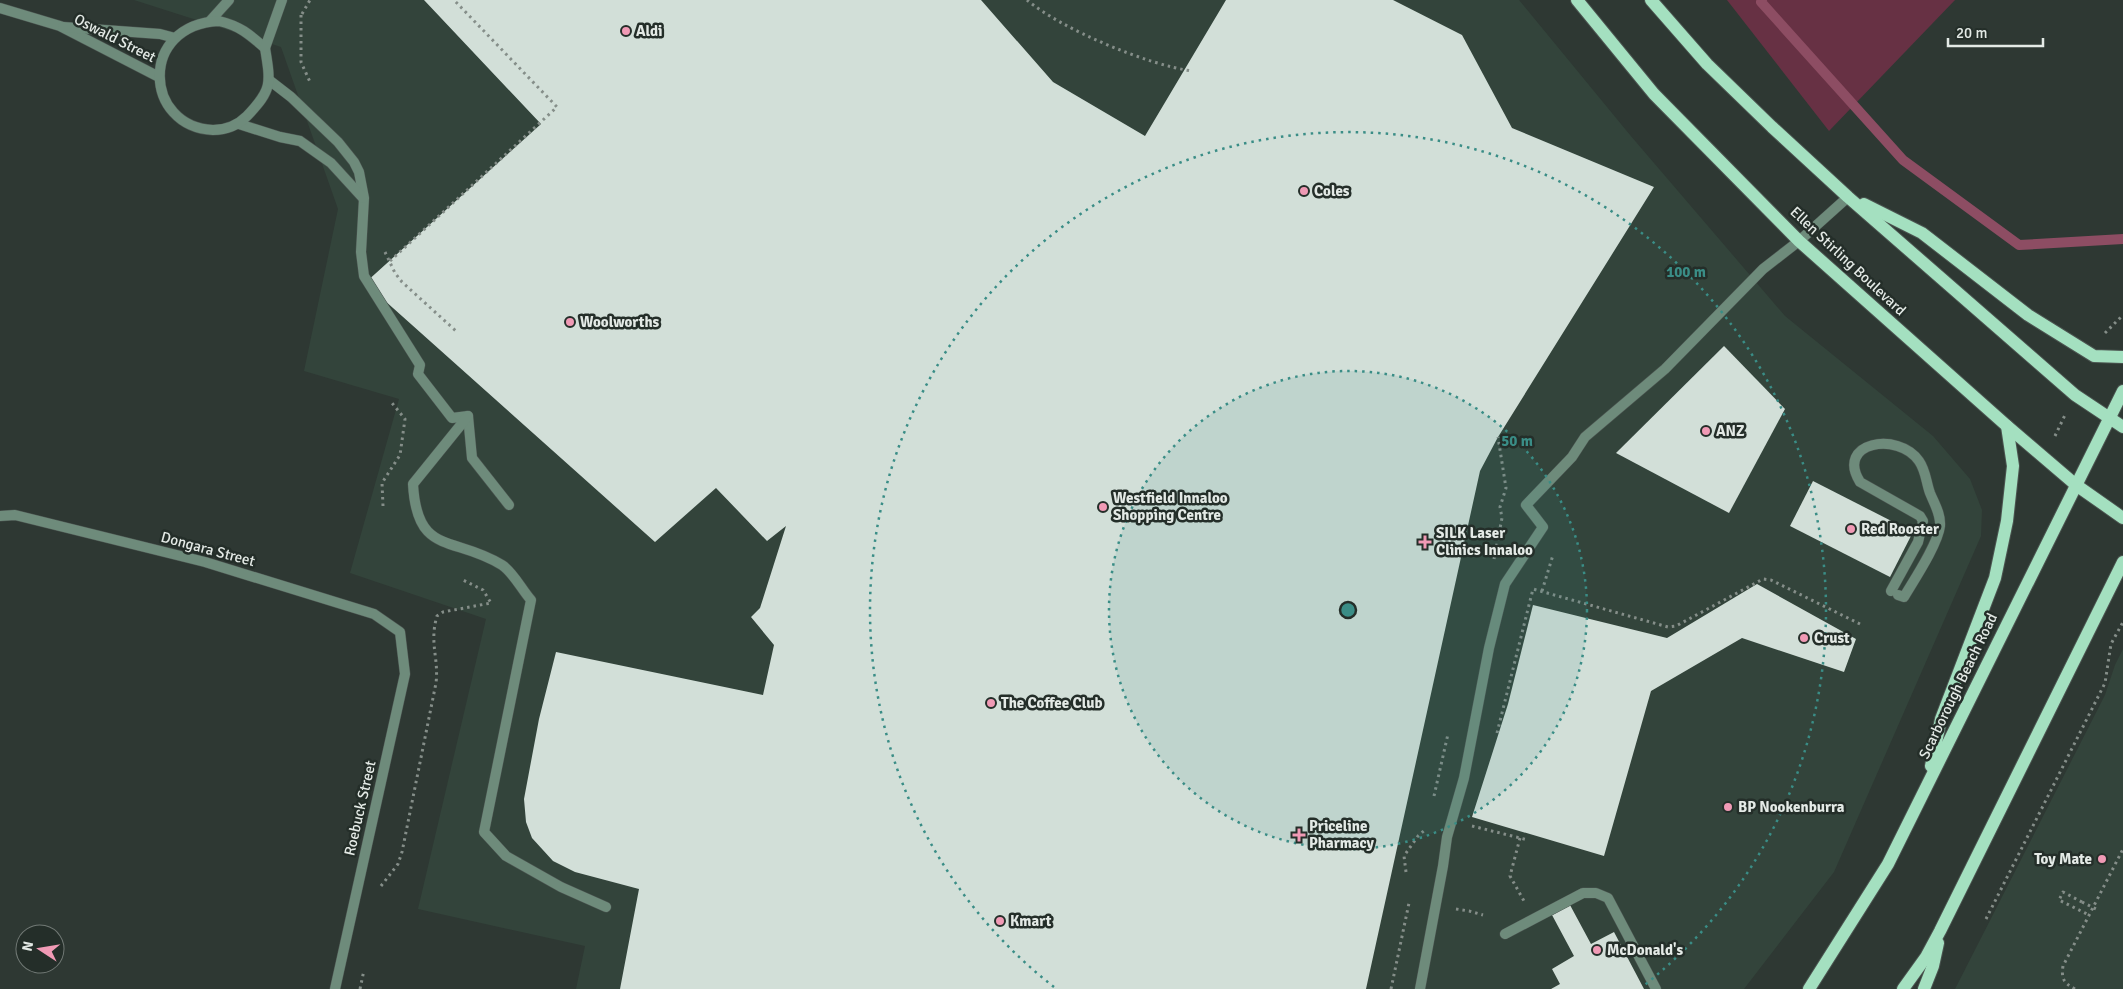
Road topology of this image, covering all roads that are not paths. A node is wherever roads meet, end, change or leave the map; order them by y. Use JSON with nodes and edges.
{"nodes":[{"id":1,"x":229,"y":0,"type":"edge"},
{"id":2,"x":282,"y":0,"type":"edge"},
{"id":3,"x":1577,"y":0,"type":"edge"},
{"id":4,"x":1651,"y":0,"type":"edge"},
{"id":5,"x":0,"y":8,"type":"edge"},
{"id":6,"x":210,"y":22,"type":"junction"},
{"id":7,"x":60,"y":26,"type":"junction"},
{"id":8,"x":175,"y":38,"type":"junction"},
{"id":9,"x":265,"y":48,"type":"junction"},
{"id":10,"x":159,"y":77,"type":"junction"},
{"id":11,"x":269,"y":80,"type":"junction"},
{"id":12,"x":239,"y":124,"type":"junction"},
{"id":13,"x":1848,"y":197,"type":"junction"},
{"id":14,"x":364,"y":198,"type":"junction"},
{"id":15,"x":1799,"y":241,"type":"junction"},
{"id":16,"x":2123,"y":357,"type":"edge"},
{"id":17,"x":2123,"y":391,"type":"edge"},
{"id":18,"x":468,"y":416,"type":"junction"},
{"id":19,"x":2109,"y":418,"type":"junction"},
{"id":20,"x":2006,"y":426,"type":"junction"},
{"id":21,"x":2123,"y":427,"type":"edge"},
{"id":22,"x":2076,"y":486,"type":"junction"},
{"id":23,"x":509,"y":505,"type":"dead end"},
{"id":24,"x":0,"y":516,"type":"edge"},
{"id":25,"x":2123,"y":518,"type":"edge"},
{"id":26,"x":2123,"y":562,"type":"edge"},
{"id":27,"x":1894,"y":593,"type":"joint"},
{"id":28,"x":400,"y":632,"type":"joint"},
{"id":29,"x":1926,"y":786,"type":"junction"},
{"id":30,"x":606,"y":907,"type":"dead end"},
{"id":31,"x":1940,"y":931,"type":"junction"},
{"id":32,"x":1505,"y":934,"type":"dead end"},
{"id":33,"x":335,"y":989,"type":"edge"},
{"id":34,"x":1420,"y":989,"type":"edge"},
{"id":35,"x":1656,"y":989,"type":"edge"},
{"id":36,"x":1809,"y":989,"type":"edge"},
{"id":37,"x":1903,"y":989,"type":"edge"},
{"id":38,"x":1924,"y":989,"type":"edge"}],
"edges":[{"from":1,"to":6,"type":"street"},
{"from":2,"to":9,"type":"street"},
{"from":3,"to":15,"type":"main road","name":"Ellen Stirling Boulevard"},
{"from":4,"to":13,"type":"main road"},
{"from":5,"to":7,"type":"street","name":"Oswald Street"},
{"from":6,"to":8,"type":"street"},
{"from":6,"to":9,"type":"street"},
{"from":7,"to":8,"type":"street"},
{"from":7,"to":10,"type":"street","name":"Oswald Street"},
{"from":8,"to":10,"type":"street"},
{"from":9,"to":11,"type":"street"},
{"from":10,"to":12,"type":"street"},
{"from":11,"to":12,"type":"street"},
{"from":11,"to":14,"type":"street"},
{"from":12,"to":14,"type":"street"},
{"from":13,"to":15,"type":"street"},
{"from":13,"to":16,"type":"main road"},
{"from":13,"to":19,"type":"main road"},
{"from":14,"to":18,"type":"street"},
{"from":15,"to":20,"type":"main road","name":"Ellen Stirling Boulevard"},
{"from":15,"to":34,"type":"street"},
{"from":17,"to":19,"type":"main road","name":"Scarborough Beach Road"},
{"from":18,"to":23,"type":"street"},
{"from":18,"to":30,"type":"street"},
{"from":19,"to":21,"type":"main road"},
{"from":19,"to":22,"type":"main road","name":"Scarborough Beach Road"},
{"from":20,"to":22,"type":"main road","name":"Ellen Stirling Boulevard"},
{"from":20,"to":29,"type":"main road"},
{"from":22,"to":25,"type":"main road","name":"Ellen Stirling Boulevard"},
{"from":22,"to":29,"type":"main road","name":"Scarborough Beach Road"},
{"from":24,"to":28,"type":"street","name":"Dongara Street"},
{"from":26,"to":31,"type":"main road"},
{"from":27,"to":27,"type":"street"},
{"from":28,"to":33,"type":"street","name":"Roebuck Street"},
{"from":29,"to":36,"type":"main road","name":"Scarborough Beach Road"},
{"from":31,"to":37,"type":"main road"},
{"from":31,"to":38,"type":"main road"},
{"from":32,"to":35,"type":"street"}]}
